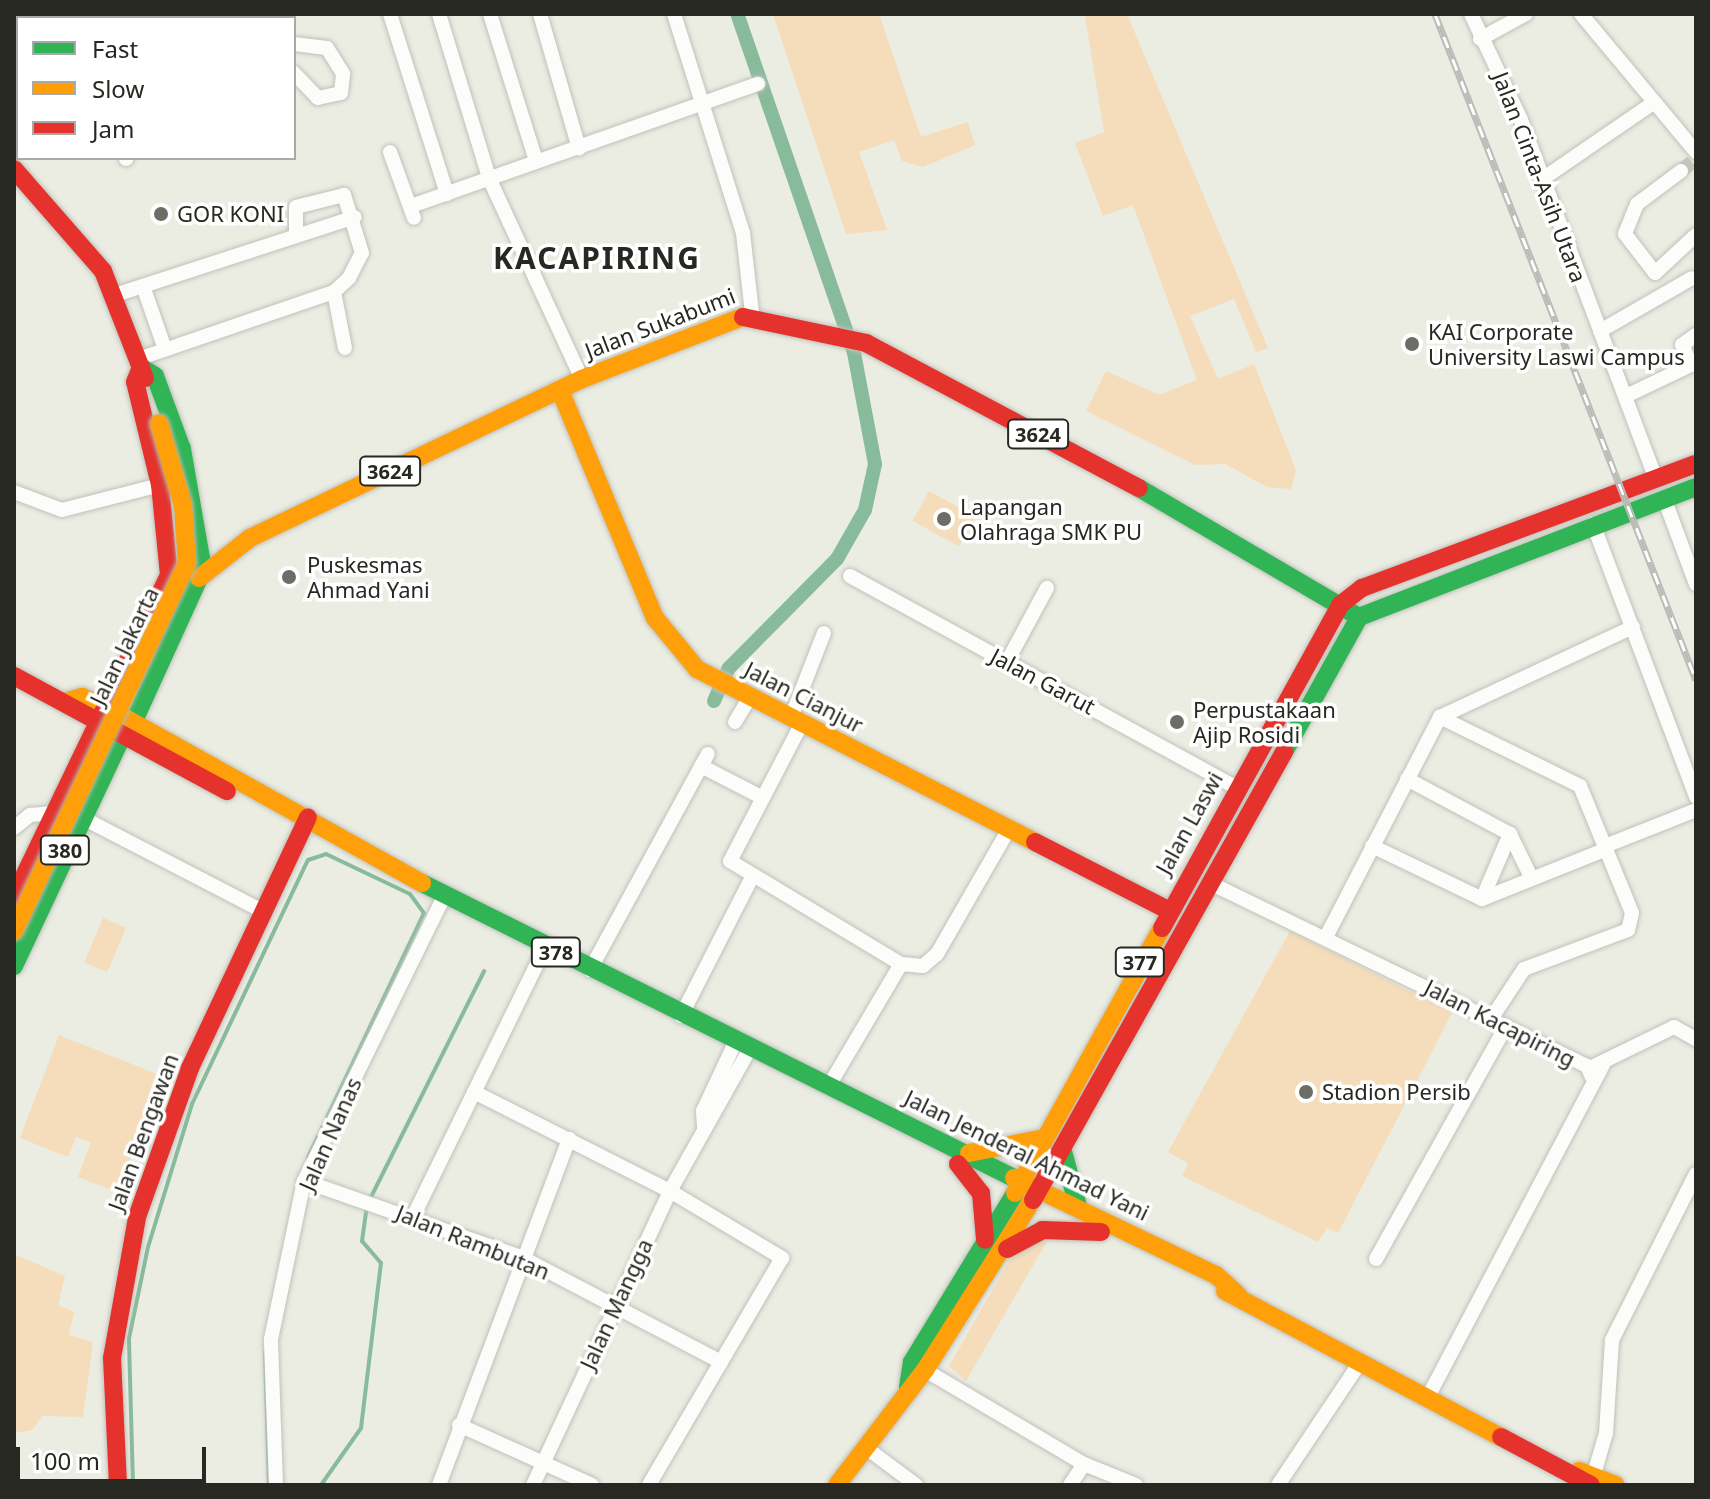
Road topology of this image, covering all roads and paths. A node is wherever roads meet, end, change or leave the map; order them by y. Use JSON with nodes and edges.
{"nodes":[{"id":1,"x":390,"y":14,"type":"edge"},
{"id":2,"x":439,"y":14,"type":"edge"},
{"id":3,"x":490,"y":14,"type":"edge"},
{"id":4,"x":540,"y":14,"type":"edge"},
{"id":5,"x":674,"y":14,"type":"edge"},
{"id":6,"x":1471,"y":14,"type":"edge"},
{"id":7,"x":1517,"y":14,"type":"edge"},
{"id":8,"x":1526,"y":14,"type":"edge"},
{"id":9,"x":1581,"y":14,"type":"edge"},
{"id":10,"x":1480,"y":38,"type":"junction"},
{"id":11,"x":296,"y":44,"type":"edge"},
{"id":12,"x":296,"y":75,"type":"edge"},
{"id":13,"x":758,"y":84,"type":"dead end"},
{"id":14,"x":1653,"y":103,"type":"junction"},
{"id":15,"x":702,"y":105,"type":"junction"},
{"id":16,"x":579,"y":148,"type":"junction"},
{"id":17,"x":390,"y":152,"type":"dead end"},
{"id":18,"x":1696,"y":152,"type":"edge"},
{"id":19,"x":536,"y":161,"type":"junction"},
{"id":20,"x":14,"y":169,"type":"edge"},
{"id":21,"x":1681,"y":171,"type":"tunnel mouth"},
{"id":22,"x":489,"y":178,"type":"junction"},
{"id":23,"x":1541,"y":180,"type":"junction"},
{"id":24,"x":447,"y":194,"type":"junction"},
{"id":25,"x":355,"y":217,"type":"junction"},
{"id":26,"x":296,"y":232,"type":"junction"},
{"id":27,"x":1696,"y":235,"type":"edge"},
{"id":28,"x":1695,"y":279,"type":"edge"},
{"id":29,"x":143,"y":286,"type":"junction"},
{"id":30,"x":334,"y":292,"type":"junction"},
{"id":31,"x":115,"y":295,"type":"junction"},
{"id":32,"x":752,"y":313,"type":"junction"},
{"id":33,"x":1600,"y":331,"type":"junction"},
{"id":34,"x":1696,"y":335,"type":"edge"},
{"id":35,"x":345,"y":348,"type":"dead end"},
{"id":36,"x":165,"y":349,"type":"junction"},
{"id":37,"x":140,"y":363,"type":"junction"},
{"id":38,"x":582,"y":379,"type":"junction"},
{"id":39,"x":560,"y":390,"type":"junction"},
{"id":40,"x":1626,"y":396,"type":"junction"},
{"id":41,"x":1696,"y":464,"type":"edge"},
{"id":42,"x":1655,"y":477,"type":"junction"},
{"id":43,"x":160,"y":485,"type":"junction"},
{"id":44,"x":1696,"y":487,"type":"edge"},
{"id":45,"x":14,"y":492,"type":"edge"},
{"id":46,"x":1664,"y":498,"type":"junction"},
{"id":47,"x":1593,"y":524,"type":"junction"},
{"id":48,"x":200,"y":529,"type":"junction"},
{"id":49,"x":250,"y":538,"type":"junction"},
{"id":50,"x":850,"y":576,"type":"dead end"},
{"id":51,"x":199,"y":578,"type":"junction"},
{"id":52,"x":1696,"y":584,"type":"edge"},
{"id":53,"x":1047,"y":588,"type":"dead end"},
{"id":54,"x":1345,"y":600,"type":"junction"},
{"id":55,"x":1364,"y":612,"type":"junction"},
{"id":56,"x":1633,"y":627,"type":"junction"},
{"id":57,"x":824,"y":633,"type":"dead end"},
{"id":58,"x":1008,"y":660,"type":"junction"},
{"id":59,"x":14,"y":676,"type":"edge"},
{"id":60,"x":744,"y":692,"type":"junction"},
{"id":61,"x":1440,"y":717,"type":"junction"},
{"id":62,"x":797,"y":718,"type":"junction"},
{"id":63,"x":97,"y":721,"type":"junction"},
{"id":64,"x":735,"y":722,"type":"dead end"},
{"id":65,"x":123,"y":736,"type":"junction"},
{"id":66,"x":1407,"y":779,"type":"junction"},
{"id":67,"x":1236,"y":787,"type":"junction"},
{"id":68,"x":759,"y":796,"type":"junction"},
{"id":69,"x":1696,"y":797,"type":"edge"},
{"id":70,"x":1696,"y":810,"type":"edge"},
{"id":71,"x":51,"y":813,"type":"junction"},
{"id":72,"x":81,"y":817,"type":"junction"},
{"id":73,"x":303,"y":819,"type":"junction"},
{"id":74,"x":14,"y":828,"type":"edge"},
{"id":75,"x":1009,"y":829,"type":"junction"},
{"id":76,"x":1510,"y":834,"type":"junction"},
{"id":77,"x":1372,"y":846,"type":"junction"},
{"id":78,"x":1606,"y":847,"type":"junction"},
{"id":79,"x":1531,"y":877,"type":"junction"},
{"id":80,"x":751,"y":879,"type":"junction"},
{"id":81,"x":1210,"y":883,"type":"junction"},
{"id":82,"x":445,"y":895,"type":"junction"},
{"id":83,"x":14,"y":897,"type":"edge"},
{"id":84,"x":1482,"y":899,"type":"junction"},
{"id":85,"x":1168,"y":910,"type":"junction"},
{"id":86,"x":264,"y":912,"type":"junction"},
{"id":87,"x":14,"y":931,"type":"edge"},
{"id":88,"x":1327,"y":935,"type":"junction"},
{"id":89,"x":545,"y":947,"type":"junction"},
{"id":90,"x":901,"y":964,"type":"junction"},
{"id":91,"x":14,"y":966,"type":"edge"},
{"id":92,"x":590,"y":970,"type":"junction"},
{"id":93,"x":681,"y":1016,"type":"junction"},
{"id":94,"x":1491,"y":1019,"type":"junction"},
{"id":95,"x":1506,"y":1026,"type":"junction"},
{"id":96,"x":1692,"y":1030,"type":"edge"},
{"id":97,"x":742,"y":1047,"type":"junction"},
{"id":98,"x":1594,"y":1069,"type":"junction"},
{"id":99,"x":790,"y":1070,"type":"junction"},
{"id":100,"x":830,"y":1084,"type":"junction"},
{"id":101,"x":474,"y":1092,"type":"junction"},
{"id":102,"x":1045,"y":1138,"type":"junction"},
{"id":103,"x":569,"y":1139,"type":"junction"},
{"id":104,"x":1062,"y":1148,"type":"junction"},
{"id":105,"x":961,"y":1158,"type":"junction"},
{"id":106,"x":1696,"y":1174,"type":"edge"},
{"id":107,"x":304,"y":1181,"type":"junction"},
{"id":108,"x":1027,"y":1190,"type":"junction"},
{"id":109,"x":670,"y":1191,"type":"junction"},
{"id":110,"x":1078,"y":1206,"type":"junction"},
{"id":111,"x":413,"y":1217,"type":"junction"},
{"id":112,"x":1101,"y":1232,"type":"junction"},
{"id":113,"x":991,"y":1252,"type":"junction"},
{"id":114,"x":521,"y":1257,"type":"junction"},
{"id":115,"x":1376,"y":1259,"type":"dead end"},
{"id":116,"x":1238,"y":1295,"type":"junction"},
{"id":117,"x":614,"y":1306,"type":"junction"},
{"id":118,"x":1361,"y":1361,"type":"junction"},
{"id":119,"x":721,"y":1362,"type":"junction"},
{"id":120,"x":925,"y":1370,"type":"junction"},
{"id":121,"x":908,"y":1387,"type":"junction"},
{"id":122,"x":1429,"y":1395,"type":"junction"},
{"id":123,"x":459,"y":1425,"type":"junction"},
{"id":124,"x":865,"y":1447,"type":"junction"},
{"id":125,"x":545,"y":1459,"type":"junction"},
{"id":126,"x":1084,"y":1464,"type":"junction"},
{"id":127,"x":1591,"y":1482,"type":"edge"},
{"id":128,"x":118,"y":1485,"type":"edge"},
{"id":129,"x":276,"y":1485,"type":"edge"},
{"id":130,"x":439,"y":1485,"type":"edge"},
{"id":131,"x":533,"y":1485,"type":"edge"},
{"id":132,"x":592,"y":1485,"type":"edge"},
{"id":133,"x":649,"y":1485,"type":"edge"},
{"id":134,"x":837,"y":1485,"type":"edge"},
{"id":135,"x":916,"y":1485,"type":"edge"},
{"id":136,"x":1070,"y":1485,"type":"edge"},
{"id":137,"x":1136,"y":1485,"type":"edge"},
{"id":138,"x":1278,"y":1485,"type":"edge"},
{"id":139,"x":1615,"y":1485,"type":"edge"}],
"edges":[{"from":1,"to":24,"type":"street"},
{"from":2,"to":22,"type":"street"},
{"from":3,"to":19,"type":"street"},
{"from":4,"to":16,"type":"street"},
{"from":5,"to":15,"type":"street"},
{"from":6,"to":10,"type":"street","name":"Jalan Cinta-Asih Utara"},
{"from":7,"to":10,"type":"street"},
{"from":8,"to":10,"type":"street"},
{"from":9,"to":14,"type":"street"},
{"from":10,"to":23,"type":"street","name":"Jalan Cinta-Asih Utara"},
{"from":11,"to":12,"type":"street"},
{"from":13,"to":15,"type":"street"},
{"from":14,"to":18,"type":"street"},
{"from":14,"to":23,"type":"street"},
{"from":15,"to":16,"type":"street"},
{"from":15,"to":32,"type":"street"},
{"from":16,"to":19,"type":"street"},
{"from":17,"to":24,"type":"street"},
{"from":19,"to":22,"type":"street"},
{"from":20,"to":31,"type":"main road","name":"Jalan Jakarta"},
{"from":21,"to":27,"type":"street"},
{"from":22,"to":24,"type":"street"},
{"from":22,"to":38,"type":"street"},
{"from":23,"to":33,"type":"street","name":"Jalan Cinta-Asih Utara"},
{"from":25,"to":26,"type":"street"},
{"from":25,"to":26,"type":"street"},
{"from":25,"to":30,"type":"street"},
{"from":26,"to":29,"type":"street"},
{"from":28,"to":33,"type":"street"},
{"from":29,"to":31,"type":"street"},
{"from":29,"to":36,"type":"street"},
{"from":30,"to":35,"type":"street"},
{"from":30,"to":36,"type":"street"},
{"from":31,"to":37,"type":"main road","name":"Jalan Jakarta"},
{"from":32,"to":38,"type":"main road","name":"Jalan Sukabumi","number":"3624"},
{"from":32,"to":54,"type":"main road","name":"Jalan Sukabumi","number":"3624"},
{"from":33,"to":40,"type":"street","name":"Jalan Cinta-Asih Utara"},
{"from":34,"to":40,"type":"street"},
{"from":36,"to":37,"type":"street"},
{"from":37,"to":43,"type":"main road","name":"Jalan Jakarta"},
{"from":37,"to":48,"type":"main road","name":"Jalan Jakarta"},
{"from":37,"to":87,"type":"main road","name":"Jalan Jakarta","bridge":true},
{"from":38,"to":39,"type":"main road","name":"Jalan Sukabumi","number":"3624"},
{"from":39,"to":49,"type":"main road","name":"Jalan Sukabumi","number":"3624"},
{"from":39,"to":60,"type":"main road","name":"Jalan Cianjur"},
{"from":40,"to":42,"type":"street","name":"Jalan Cinta-Asih Utara"},
{"from":41,"to":42,"type":"main road"},
{"from":42,"to":54,"type":"main road"},
{"from":43,"to":45,"type":"street"},
{"from":43,"to":63,"type":"main road","name":"Jalan Jakarta"},
{"from":44,"to":46,"type":"main road"},
{"from":46,"to":47,"type":"main road"},
{"from":46,"to":52,"type":"street"},
{"from":47,"to":55,"type":"main road"},
{"from":47,"to":56,"type":"street"},
{"from":48,"to":49,"type":"main road"},
{"from":48,"to":51,"type":"main road","name":"Jalan Jakarta"},
{"from":49,"to":51,"type":"main road","name":"Jalan Sukabumi","number":"3624"},
{"from":50,"to":58,"type":"street","name":"Jalan Garut"},
{"from":51,"to":65,"type":"main road","name":"Jalan Jakarta"},
{"from":53,"to":58,"type":"street"},
{"from":54,"to":55,"type":"main road","name":"Jalan Sukabumi","number":"3624"},
{"from":54,"to":67,"type":"main road","name":"Jalan Laswi","number":"377"},
{"from":55,"to":81,"type":"main road","number":"377"},
{"from":56,"to":61,"type":"street"},
{"from":56,"to":69,"type":"street"},
{"from":57,"to":62,"type":"street"},
{"from":58,"to":67,"type":"street","name":"Jalan Garut"},
{"from":59,"to":63,"type":"main road","name":"Jalan Jenderal Ahmad Yani"},
{"from":60,"to":62,"type":"main road","name":"Jalan Cianjur"},
{"from":60,"to":64,"type":"street"},
{"from":61,"to":66,"type":"street"},
{"from":61,"to":78,"type":"street"},
{"from":62,"to":68,"type":"street"},
{"from":62,"to":75,"type":"main road","name":"Jalan Cianjur"},
{"from":63,"to":65,"type":"main road","name":"Jalan Jenderal Ahmad Yani"},
{"from":63,"to":71,"type":"main road","number":"380"},
{"from":65,"to":72,"type":"main road","number":"380"},
{"from":65,"to":73,"type":"main road","name":"Jalan Jenderal Ahmad Yani"},
{"from":66,"to":76,"type":"street"},
{"from":66,"to":77,"type":"street"},
{"from":67,"to":85,"type":"main road","name":"Jalan Laswi","number":"377"},
{"from":68,"to":80,"type":"street"},
{"from":68,"to":92,"type":"street"},
{"from":70,"to":78,"type":"street"},
{"from":71,"to":74,"type":"street"},
{"from":71,"to":83,"type":"main road","number":"380"},
{"from":72,"to":86,"type":"street"},
{"from":72,"to":91,"type":"main road","number":"380"},
{"from":73,"to":82,"type":"main road","name":"Jalan Jenderal Ahmad Yani","number":"378"},
{"from":73,"to":86,"type":"main road","name":"Jalan Bengawan"},
{"from":75,"to":85,"type":"main road","name":"Jalan Cianjur"},
{"from":75,"to":90,"type":"street"},
{"from":76,"to":79,"type":"street"},
{"from":76,"to":84,"type":"street"},
{"from":77,"to":84,"type":"street"},
{"from":77,"to":88,"type":"street"},
{"from":78,"to":79,"type":"street"},
{"from":78,"to":94,"type":"street"},
{"from":79,"to":84,"type":"street"},
{"from":80,"to":90,"type":"street"},
{"from":80,"to":93,"type":"street"},
{"from":81,"to":88,"type":"street","name":"Jalan Kacapiring"},
{"from":81,"to":104,"type":"main road","number":"377"},
{"from":82,"to":89,"type":"main road","name":"Jalan Jenderal Ahmad Yani","number":"378"},
{"from":82,"to":107,"type":"street","name":"Jalan Nanas"},
{"from":85,"to":102,"type":"main road","name":"Jalan Laswi","number":"377"},
{"from":86,"to":128,"type":"main road","name":"Jalan Bengawan"},
{"from":88,"to":94,"type":"street","name":"Jalan Kacapiring"},
{"from":89,"to":92,"type":"main road","name":"Jalan Jenderal Ahmad Yani","number":"378"},
{"from":89,"to":101,"type":"street"},
{"from":90,"to":100,"type":"street"},
{"from":92,"to":93,"type":"main road","name":"Jalan Jenderal Ahmad Yani","number":"378"},
{"from":93,"to":97,"type":"main road","name":"Jalan Jenderal Ahmad Yani","number":"378"},
{"from":94,"to":95,"type":"street","name":"Jalan Kacapiring"},
{"from":95,"to":98,"type":"street","name":"Jalan Kacapiring"},
{"from":95,"to":115,"type":"street"},
{"from":96,"to":98,"type":"street"},
{"from":97,"to":99,"type":"main road","name":"Jalan Jenderal Ahmad Yani","number":"378"},
{"from":97,"to":109,"type":"street","name":"Jalan Mangga"},
{"from":98,"to":122,"type":"street","name":"Jalan Kacapiring"},
{"from":99,"to":100,"type":"main road","name":"Jalan Jenderal Ahmad Yani","number":"378"},
{"from":99,"to":105,"type":"main road","name":"Jalan Jenderal Ahmad Yani","number":"378"},
{"from":100,"to":105,"type":"main road","name":"Jalan Jenderal Ahmad Yani","number":"378"},
{"from":101,"to":103,"type":"street"},
{"from":101,"to":111,"type":"street"},
{"from":102,"to":105,"type":"main road"},
{"from":102,"to":108,"type":"main road","name":"Jalan Laswi","number":"377"},
{"from":103,"to":109,"type":"street"},
{"from":103,"to":114,"type":"street"},
{"from":104,"to":108,"type":"main road","number":"377"},
{"from":104,"to":110,"type":"main road"},
{"from":105,"to":108,"type":"main road","name":"Jalan Jenderal Ahmad Yani","number":"378"},
{"from":105,"to":113,"type":"main road"},
{"from":106,"to":127,"type":"street"},
{"from":107,"to":111,"type":"street","name":"Jalan Rambutan"},
{"from":107,"to":129,"type":"street","name":"Jalan Nanas"},
{"from":108,"to":110,"type":"main road","name":"Jalan Jenderal Ahmad Yani"},
{"from":108,"to":112,"type":"main road","name":"Jalan Jenderal Ahmad Yani"},
{"from":108,"to":113,"type":"main road"},
{"from":109,"to":117,"type":"street","name":"Jalan Mangga"},
{"from":109,"to":119,"type":"street"},
{"from":110,"to":116,"type":"main road","name":"Jalan Jenderal Ahmad Yani"},
{"from":111,"to":114,"type":"street","name":"Jalan Rambutan"},
{"from":112,"to":113,"type":"main road"},
{"from":112,"to":116,"type":"main road","name":"Jalan Jenderal Ahmad Yani"},
{"from":113,"to":120,"type":"main road"},
{"from":113,"to":121,"type":"main road"},
{"from":114,"to":117,"type":"street","name":"Jalan Rambutan"},
{"from":114,"to":123,"type":"street"},
{"from":116,"to":118,"type":"main road","name":"Jalan Jenderal Ahmad Yani"},
{"from":117,"to":119,"type":"street","name":"Jalan Rambutan"},
{"from":117,"to":125,"type":"street","name":"Jalan Mangga"},
{"from":118,"to":122,"type":"main road","name":"Jalan Jenderal Ahmad Yani"},
{"from":118,"to":138,"type":"street"},
{"from":119,"to":133,"type":"street"},
{"from":120,"to":121,"type":"main road"},
{"from":120,"to":126,"type":"street"},
{"from":121,"to":124,"type":"main road"},
{"from":122,"to":127,"type":"main road","name":"Jalan Jenderal Ahmad Yani"},
{"from":123,"to":125,"type":"street"},
{"from":123,"to":130,"type":"street"},
{"from":124,"to":134,"type":"main road"},
{"from":124,"to":135,"type":"street"},
{"from":125,"to":131,"type":"street","name":"Jalan Mangga"},
{"from":125,"to":132,"type":"street"},
{"from":126,"to":136,"type":"street"},
{"from":126,"to":137,"type":"street"},
{"from":127,"to":139,"type":"main road","name":"Jalan Jenderal Ahmad Yani"}]}
